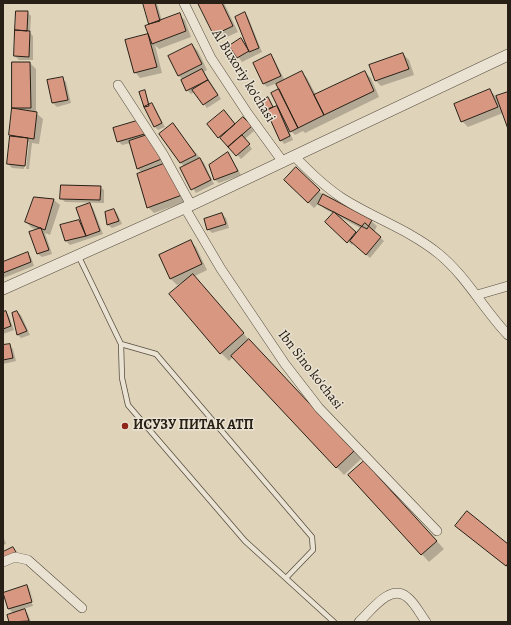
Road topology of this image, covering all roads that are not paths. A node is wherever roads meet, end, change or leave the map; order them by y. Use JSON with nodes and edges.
{"nodes":[{"id":1,"x":184,"y":3,"type":"edge"},
{"id":2,"x":508,"y":55,"type":"edge"},
{"id":3,"x":118,"y":85,"type":"dead end"},
{"id":4,"x":294,"y":156,"type":"junction"},
{"id":5,"x":283,"y":162,"type":"junction"},
{"id":6,"x":188,"y":206,"type":"junction"},
{"id":7,"x":78,"y":255,"type":"junction"},
{"id":8,"x":508,"y":286,"type":"edge"},
{"id":9,"x":3,"y":289,"type":"edge"},
{"id":10,"x":476,"y":295,"type":"junction"},
{"id":11,"x":508,"y":335,"type":"edge"},
{"id":12,"x":122,"y":344,"type":"junction"},
{"id":13,"x":437,"y":531,"type":"dead end"},
{"id":14,"x":3,"y":562,"type":"edge"},
{"id":15,"x":286,"y":578,"type":"junction"},
{"id":16,"x":82,"y":608,"type":"dead end"},
{"id":17,"x":334,"y":622,"type":"edge"},
{"id":18,"x":359,"y":622,"type":"edge"},
{"id":19,"x":426,"y":622,"type":"edge"}],
"edges":[{"from":1,"to":5,"type":"street","name":"Al Buxoriy ko'chasi"},
{"from":2,"to":4,"type":"street"},
{"from":3,"to":6,"type":"street","name":"Ibn Sino ko'chasi"},
{"from":4,"to":5,"type":"street"},
{"from":4,"to":10,"type":"street"},
{"from":5,"to":6,"type":"street"},
{"from":6,"to":7,"type":"street"},
{"from":6,"to":13,"type":"street","name":"Ibn Sino ko'chasi"},
{"from":7,"to":9,"type":"street"},
{"from":7,"to":12,"type":"lane"},
{"from":8,"to":10,"type":"street"},
{"from":10,"to":11,"type":"street"},
{"from":12,"to":15,"type":"lane"},
{"from":12,"to":15,"type":"lane"},
{"from":14,"to":16,"type":"street"},
{"from":15,"to":17,"type":"lane"},
{"from":18,"to":19,"type":"street"}]}
